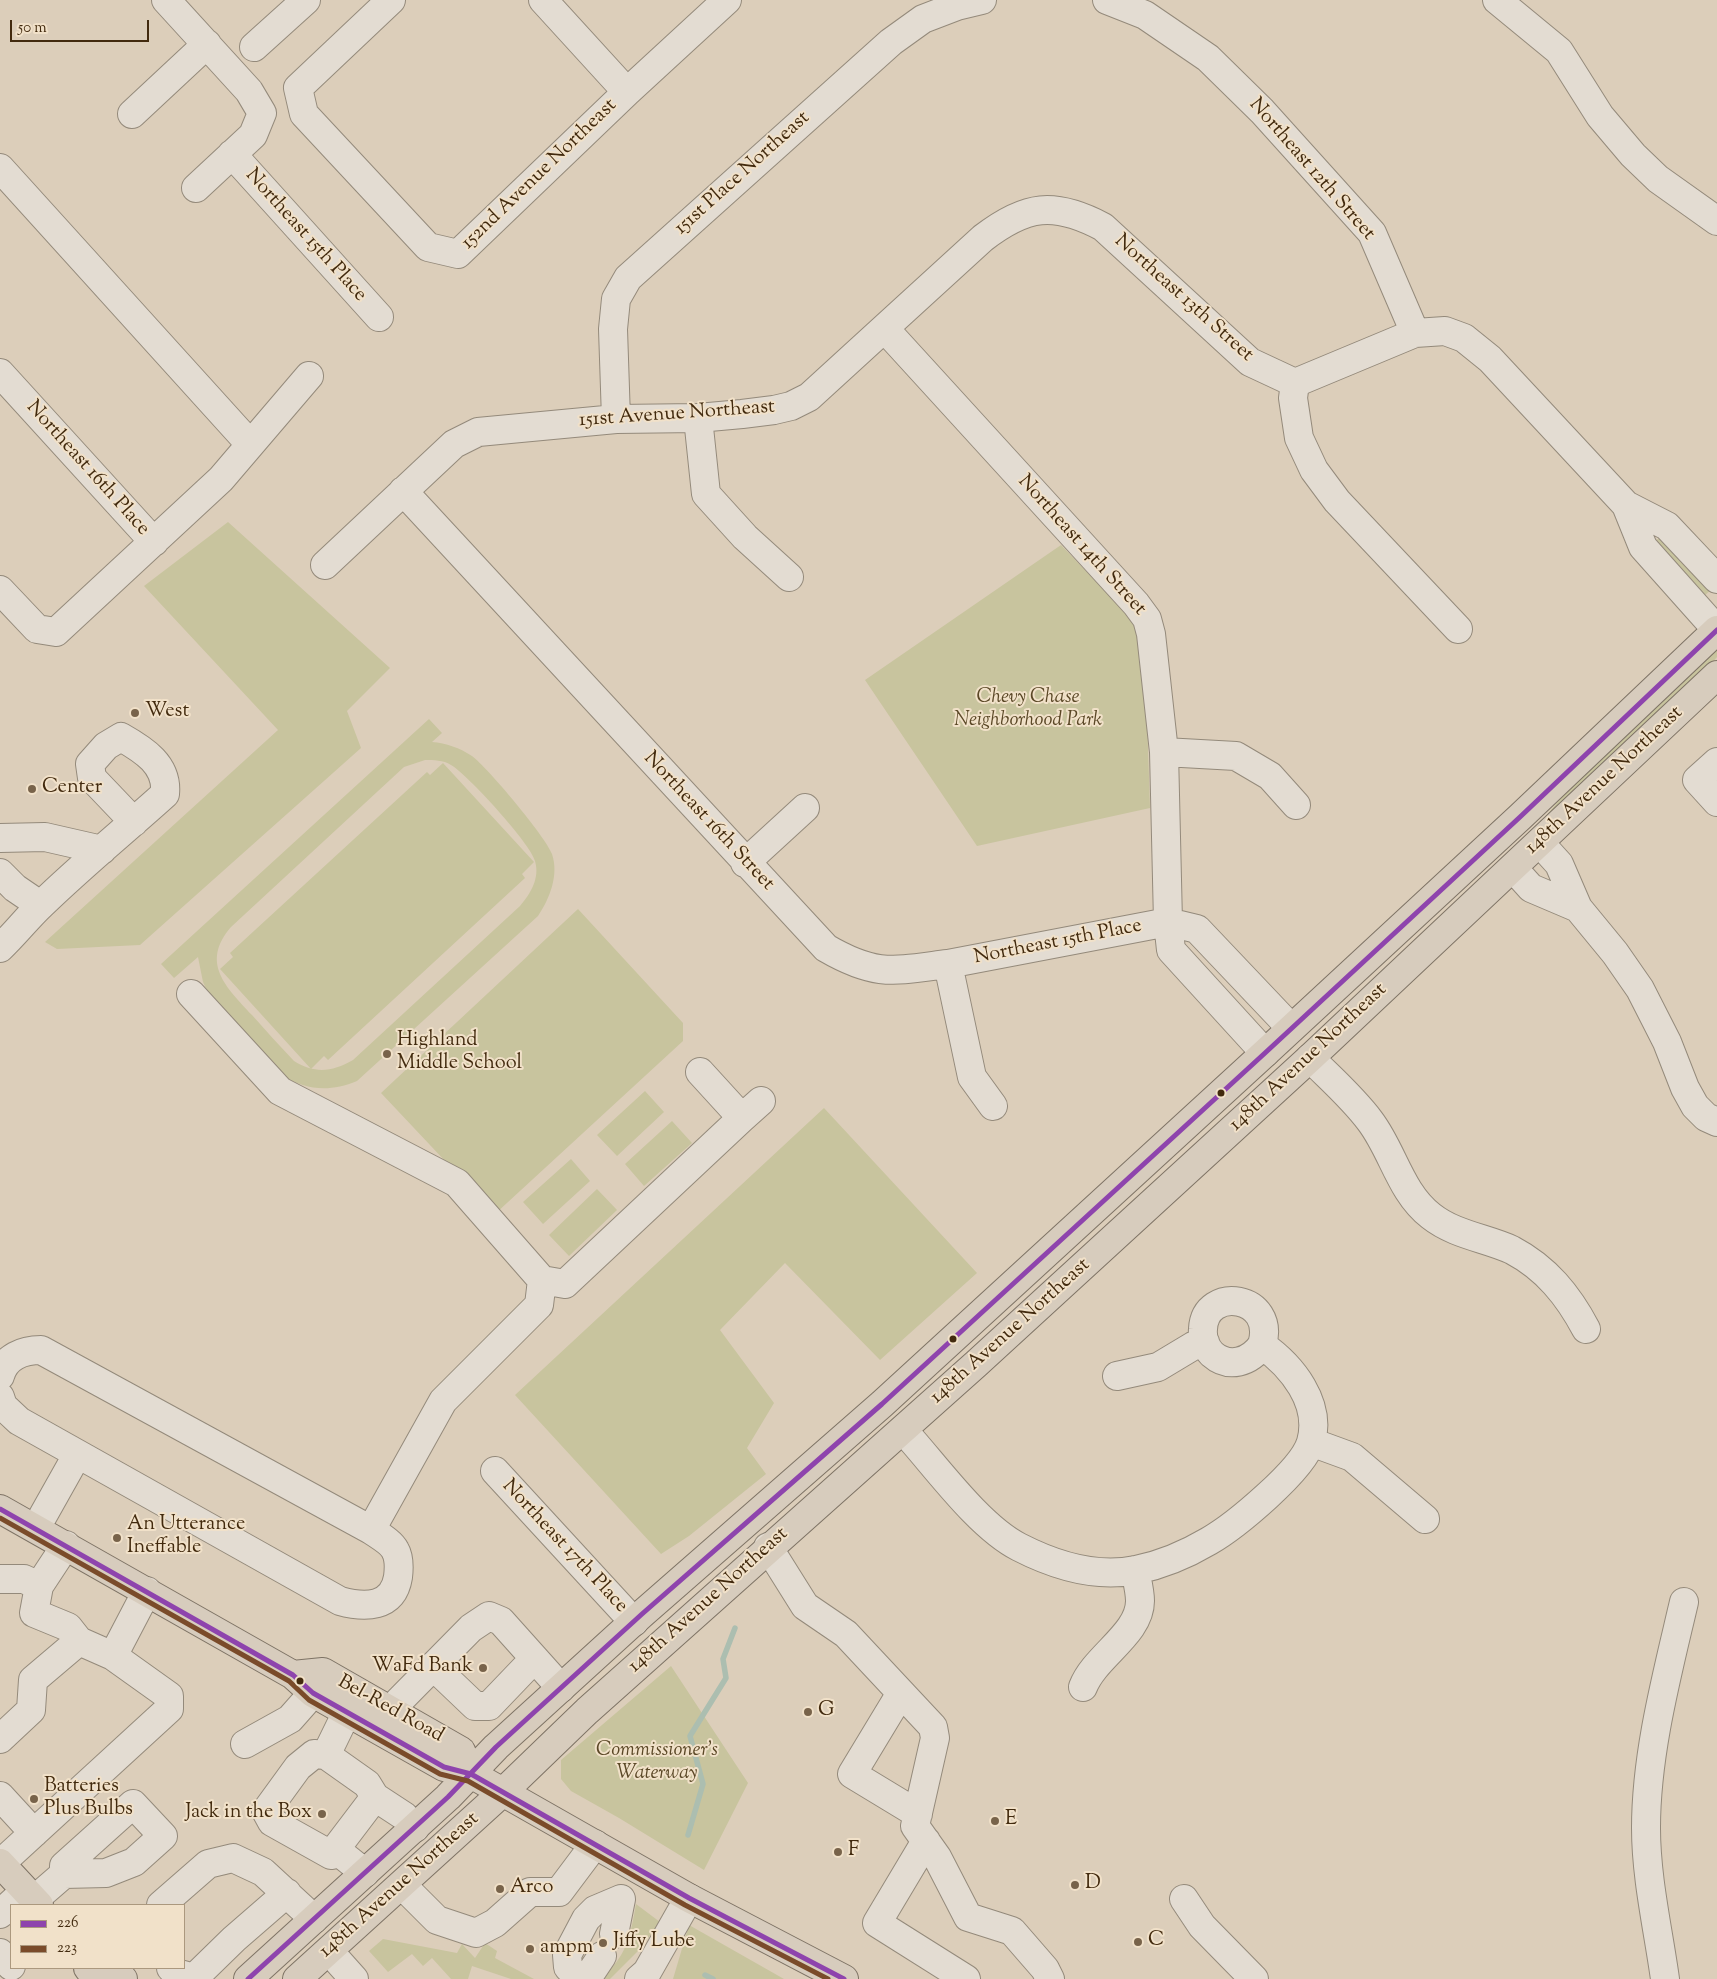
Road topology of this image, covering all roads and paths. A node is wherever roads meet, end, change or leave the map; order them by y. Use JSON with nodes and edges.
{"nodes":[{"id":1,"x":166,"y":0,"type":"edge"},
{"id":2,"x":306,"y":0,"type":"edge"},
{"id":3,"x":391,"y":0,"type":"edge"},
{"id":4,"x":543,"y":0,"type":"edge"},
{"id":5,"x":728,"y":0,"type":"edge"},
{"id":6,"x":982,"y":0,"type":"edge"},
{"id":7,"x":1107,"y":0,"type":"edge"},
{"id":8,"x":1497,"y":0,"type":"edge"},
{"id":9,"x":207,"y":44,"type":"junction"},
{"id":10,"x":254,"y":47,"type":"dead end"},
{"id":11,"x":628,"y":92,"type":"junction"},
{"id":12,"x":132,"y":114,"type":"dead end"},
{"id":13,"x":232,"y":154,"type":"junction"},
{"id":14,"x":0,"y":168,"type":"edge"},
{"id":15,"x":196,"y":188,"type":"dead end"},
{"id":16,"x":1038,"y":211,"type":"joint"},
{"id":17,"x":1717,"y":221,"type":"edge"},
{"id":18,"x":379,"y":317,"type":"dead end"},
{"id":19,"x":886,"y":328,"type":"junction"},
{"id":20,"x":1415,"y":333,"type":"junction"},
{"id":21,"x":0,"y":373,"type":"edge"},
{"id":22,"x":309,"y":376,"type":"dead end"},
{"id":23,"x":1295,"y":383,"type":"junction"},
{"id":24,"x":698,"y":418,"type":"junction"},
{"id":25,"x":616,"y":419,"type":"junction"},
{"id":26,"x":250,"y":444,"type":"junction"},
{"id":27,"x":403,"y":491,"type":"junction"},
{"id":28,"x":1626,"y":505,"type":"junction"},
{"id":29,"x":154,"y":542,"type":"junction"},
{"id":30,"x":326,"y":565,"type":"dead end"},
{"id":31,"x":789,"y":577,"type":"dead end"},
{"id":32,"x":1717,"y":579,"type":"edge"},
{"id":33,"x":0,"y":590,"type":"edge"},
{"id":34,"x":1458,"y":629,"type":"dead end"},
{"id":35,"x":1717,"y":630,"type":"edge"},
{"id":36,"x":1717,"y":675,"type":"edge"},
{"id":37,"x":1164,"y":752,"type":"junction"},
{"id":38,"x":1717,"y":762,"type":"edge"},
{"id":39,"x":1717,"y":802,"type":"edge"},
{"id":40,"x":1296,"y":805,"type":"dead end"},
{"id":41,"x":805,"y":808,"type":"dead end"},
{"id":42,"x":134,"y":822,"type":"dead end"},
{"id":43,"x":0,"y":838,"type":"edge"},
{"id":44,"x":1494,"y":841,"type":"junction"},
{"id":45,"x":1540,"y":843,"type":"junction"},
{"id":46,"x":102,"y":850,"type":"junction"},
{"id":47,"x":745,"y":863,"type":"junction"},
{"id":48,"x":1513,"y":868,"type":"junction"},
{"id":49,"x":0,"y":873,"type":"edge"},
{"id":50,"x":40,"y":905,"type":"junction"},
{"id":51,"x":1578,"y":908,"type":"junction"},
{"id":52,"x":1168,"y":922,"type":"junction"},
{"id":53,"x":1455,"y":923,"type":"junction"},
{"id":54,"x":0,"y":948,"type":"edge"},
{"id":55,"x":948,"y":964,"type":"junction"},
{"id":56,"x":190,"y":994,"type":"dead end"},
{"id":57,"x":1291,"y":1028,"type":"junction"},
{"id":58,"x":1265,"y":1053,"type":"junction"},
{"id":59,"x":1310,"y":1058,"type":"junction"},
{"id":60,"x":700,"y":1072,"type":"dead end"},
{"id":61,"x":993,"y":1106,"type":"dead end"},
{"id":62,"x":1717,"y":1122,"type":"edge"},
{"id":63,"x":542,"y":1280,"type":"junction"},
{"id":64,"x":1586,"y":1328,"type":"dead end"},
{"id":65,"x":1205,"y":1342,"type":"junction"},
{"id":66,"x":1262,"y":1345,"type":"junction"},
{"id":67,"x":0,"y":1376,"type":"edge"},
{"id":68,"x":1117,"y":1376,"type":"dead end"},
{"id":69,"x":904,"y":1384,"type":"junction"},
{"id":70,"x":0,"y":1397,"type":"edge"},
{"id":71,"x":903,"y":1430,"type":"junction"},
{"id":72,"x":1311,"y":1442,"type":"junction"},
{"id":73,"x":875,"y":1454,"type":"junction"},
{"id":74,"x":77,"y":1455,"type":"junction"},
{"id":75,"x":495,"y":1471,"type":"dead end"},
{"id":76,"x":0,"y":1509,"type":"edge"},
{"id":77,"x":1425,"y":1519,"type":"dead end"},
{"id":78,"x":36,"y":1528,"type":"junction"},
{"id":79,"x":371,"y":1530,"type":"junction"},
{"id":80,"x":66,"y":1545,"type":"junction"},
{"id":81,"x":768,"y":1547,"type":"junction"},
{"id":82,"x":1135,"y":1570,"type":"junction"},
{"id":83,"x":0,"y":1579,"type":"edge"},
{"id":84,"x":39,"y":1586,"type":"junction"},
{"id":85,"x":147,"y":1591,"type":"junction"},
{"id":86,"x":1684,"y":1602,"type":"dead end"},
{"id":87,"x":634,"y":1622,"type":"junction"},
{"id":88,"x":79,"y":1641,"type":"junction"},
{"id":89,"x":113,"y":1656,"type":"junction"},
{"id":90,"x":534,"y":1659,"type":"junction"},
{"id":91,"x":433,"y":1666,"type":"junction"},
{"id":92,"x":293,"y":1675,"type":"junction"},
{"id":93,"x":1084,"y":1687,"type":"dead end"},
{"id":94,"x":561,"y":1688,"type":"junction"},
{"id":95,"x":313,"y":1693,"type":"junction"},
{"id":96,"x":901,"y":1693,"type":"junction"},
{"id":97,"x":347,"y":1712,"type":"junction"},
{"id":98,"x":393,"y":1712,"type":"junction"},
{"id":99,"x":0,"y":1739,"type":"edge"},
{"id":100,"x":245,"y":1744,"type":"dead end"},
{"id":101,"x":326,"y":1756,"type":"junction"},
{"id":102,"x":471,"y":1774,"type":"junction"},
{"id":103,"x":503,"y":1792,"type":"junction"},
{"id":104,"x":0,"y":1796,"type":"edge"},
{"id":105,"x":375,"y":1797,"type":"junction"},
{"id":106,"x":918,"y":1814,"type":"junction"},
{"id":107,"x":415,"y":1828,"type":"junction"},
{"id":108,"x":34,"y":1833,"type":"junction"},
{"id":109,"x":926,"y":1841,"type":"junction"},
{"id":110,"x":595,"y":1844,"type":"junction"},
{"id":111,"x":332,"y":1855,"type":"junction"},
{"id":112,"x":0,"y":1864,"type":"edge"},
{"id":113,"x":639,"y":1870,"type":"junction"},
{"id":114,"x":365,"y":1873,"type":"junction"},
{"id":115,"x":64,"y":1874,"type":"dead end"},
{"id":116,"x":402,"y":1885,"type":"junction"},
{"id":117,"x":287,"y":1894,"type":"junction"},
{"id":118,"x":689,"y":1898,"type":"junction"},
{"id":119,"x":33,"y":1899,"type":"edge"},
{"id":120,"x":621,"y":1899,"type":"junction"},
{"id":121,"x":1184,"y":1899,"type":"dead end"},
{"id":122,"x":162,"y":1904,"type":"edge"},
{"id":123,"x":314,"y":1919,"type":"junction"},
{"id":124,"x":329,"y":1951,"type":"junction"},
{"id":125,"x":89,"y":1969,"type":"edge"},
{"id":126,"x":114,"y":1969,"type":"edge"},
{"id":127,"x":172,"y":1969,"type":"edge"},
{"id":128,"x":97,"y":1979,"type":"edge"},
{"id":129,"x":123,"y":1979,"type":"edge"},
{"id":130,"x":248,"y":1979,"type":"edge"},
{"id":131,"x":297,"y":1979,"type":"edge"},
{"id":132,"x":354,"y":1979,"type":"edge"},
{"id":133,"x":639,"y":1979,"type":"edge"},
{"id":134,"x":844,"y":1979,"type":"edge"},
{"id":135,"x":966,"y":1979,"type":"edge"},
{"id":136,"x":1050,"y":1979,"type":"edge"},
{"id":137,"x":1254,"y":1979,"type":"edge"},
{"id":138,"x":1665,"y":1979,"type":"edge"}],
"edges":[{"from":1,"to":9,"type":"street"},
{"from":2,"to":10,"type":"street"},
{"from":3,"to":11,"type":"street","name":"152nd Avenue Northeast"},
{"from":4,"to":11,"type":"street","name":"152nd Avenue Northeast"},
{"from":5,"to":11,"type":"street","name":"152nd Avenue Northeast"},
{"from":6,"to":25,"type":"street","name":"151st Place Northeast"},
{"from":7,"to":20,"type":"street","name":"Northeast 12th Street"},
{"from":8,"to":17,"type":"street"},
{"from":9,"to":12,"type":"street"},
{"from":9,"to":13,"type":"street"},
{"from":13,"to":15,"type":"street"},
{"from":13,"to":18,"type":"street","name":"Northeast 15th Place"},
{"from":14,"to":26,"type":"street"},
{"from":16,"to":19,"type":"street","name":"151st Avenue Northeast"},
{"from":16,"to":23,"type":"street","name":"Northeast 13th Street"},
{"from":19,"to":24,"type":"street","name":"151st Avenue Northeast"},
{"from":19,"to":37,"type":"street","name":"Northeast 14th Street"},
{"from":20,"to":23,"type":"street"},
{"from":20,"to":28,"type":"street"},
{"from":21,"to":29,"type":"street","name":"Northeast 16th Place"},
{"from":22,"to":26,"type":"street"},
{"from":23,"to":34,"type":"street"},
{"from":24,"to":25,"type":"street","name":"151st Avenue Northeast"},
{"from":24,"to":31,"type":"street"},
{"from":25,"to":27,"type":"street","name":"151st Avenue Northeast"},
{"from":26,"to":29,"type":"street"},
{"from":27,"to":30,"type":"street","name":"151st Avenue Northeast"},
{"from":27,"to":47,"type":"street","name":"Northeast 16th Street"},
{"from":28,"to":32,"type":"street"},
{"from":28,"to":35,"type":"street"},
{"from":29,"to":33,"type":"street"},
{"from":35,"to":44,"type":"main road","name":"148th Avenue Northeast"},
{"from":36,"to":45,"type":"main road","name":"148th Avenue Northeast"},
{"from":37,"to":40,"type":"street"},
{"from":37,"to":52,"type":"street","name":"Northeast 14th Street"},
{"from":38,"to":39,"type":"street"},
{"from":41,"to":47,"type":"street"},
{"from":42,"to":46,"type":"street"},
{"from":43,"to":46,"type":"street"},
{"from":44,"to":53,"type":"main road"},
{"from":44,"to":57,"type":"main road","name":"148th Avenue Northeast"},
{"from":45,"to":48,"type":"main road","name":"148th Avenue Northeast"},
{"from":45,"to":51,"type":"street"},
{"from":46,"to":50,"type":"street"},
{"from":47,"to":55,"type":"street","name":"Northeast 16th Street"},
{"from":48,"to":51,"type":"street"},
{"from":48,"to":53,"type":"main road","name":"148th Avenue Northeast"},
{"from":49,"to":50,"type":"street"},
{"from":50,"to":54,"type":"street"},
{"from":51,"to":62,"type":"street"},
{"from":52,"to":55,"type":"street","name":"Northeast 15th Place"},
{"from":52,"to":57,"type":"street"},
{"from":52,"to":58,"type":"street","name":"Northeast 14th Street"},
{"from":53,"to":59,"type":"main road","name":"148th Avenue Northeast"},
{"from":55,"to":61,"type":"street"},
{"from":56,"to":63,"type":"street"},
{"from":57,"to":58,"type":"main road","name":"148th Avenue Northeast"},
{"from":58,"to":69,"type":"main road","name":"148th Avenue Northeast"},
{"from":59,"to":64,"type":"street"},
{"from":59,"to":71,"type":"main road","name":"148th Avenue Northeast"},
{"from":60,"to":63,"type":"street"},
{"from":63,"to":79,"type":"street"},
{"from":65,"to":66,"type":"street"},
{"from":65,"to":66,"type":"street"},
{"from":65,"to":68,"type":"street"},
{"from":66,"to":72,"type":"street"},
{"from":67,"to":79,"type":"street"},
{"from":69,"to":73,"type":"main road"},
{"from":69,"to":87,"type":"main road","name":"148th Avenue Northeast"},
{"from":70,"to":74,"type":"street"},
{"from":71,"to":73,"type":"main road","name":"148th Avenue Northeast"},
{"from":71,"to":82,"type":"street"},
{"from":72,"to":77,"type":"street"},
{"from":72,"to":82,"type":"street"},
{"from":73,"to":81,"type":"main road","name":"148th Avenue Northeast"},
{"from":74,"to":78,"type":"street"},
{"from":74,"to":79,"type":"street"},
{"from":75,"to":87,"type":"street","name":"Northeast 17th Place"},
{"from":76,"to":78,"type":"main road","name":"Bel-Red Road"},
{"from":78,"to":80,"type":"main road","name":"Bel-Red Road"},
{"from":80,"to":84,"type":"street"},
{"from":80,"to":85,"type":"main road","name":"Bel-Red Road"},
{"from":81,"to":96,"type":"street"},
{"from":81,"to":103,"type":"main road","name":"148th Avenue Northeast"},
{"from":82,"to":93,"type":"street"},
{"from":83,"to":84,"type":"street"},
{"from":84,"to":88,"type":"street"},
{"from":85,"to":89,"type":"street"},
{"from":85,"to":92,"type":"main road","name":"Bel-Red Road"},
{"from":86,"to":138,"type":"street"},
{"from":87,"to":94,"type":"main road","name":"148th Avenue Northeast"},
{"from":88,"to":89,"type":"street"},
{"from":88,"to":99,"type":"street"},
{"from":89,"to":108,"type":"street"},
{"from":90,"to":91,"type":"street"},
{"from":90,"to":91,"type":"street"},
{"from":90,"to":94,"type":"street"},
{"from":91,"to":98,"type":"street"},
{"from":92,"to":95,"type":"main road","name":"Bel-Red Road"},
{"from":92,"to":98,"type":"main road","name":"Bel-Red Road"},
{"from":94,"to":102,"type":"main road","name":"148th Avenue Northeast"},
{"from":95,"to":97,"type":"main road","name":"Bel-Red Road"},
{"from":95,"to":100,"type":"street"},
{"from":96,"to":106,"type":"street"},
{"from":96,"to":106,"type":"street"},
{"from":97,"to":101,"type":"street"},
{"from":97,"to":102,"type":"main road","name":"Bel-Red Road"},
{"from":98,"to":102,"type":"main road","name":"Bel-Red Road"},
{"from":101,"to":105,"type":"street"},
{"from":101,"to":111,"type":"street"},
{"from":102,"to":103,"type":"main road","name":"Bel-Red Road"},
{"from":102,"to":107,"type":"main road","name":"148th Avenue Northeast"},
{"from":103,"to":110,"type":"main road","name":"Bel-Red Road"},
{"from":103,"to":116,"type":"main road","name":"148th Avenue Northeast"},
{"from":104,"to":108,"type":"street"},
{"from":105,"to":107,"type":"street"},
{"from":105,"to":111,"type":"street"},
{"from":106,"to":109,"type":"street"},
{"from":107,"to":114,"type":"main road","name":"148th Avenue Northeast"},
{"from":108,"to":112,"type":"street"},
{"from":109,"to":135,"type":"street"},
{"from":109,"to":136,"type":"street"},
{"from":110,"to":113,"type":"main road","name":"Bel-Red Road"},
{"from":110,"to":116,"type":"street"},
{"from":111,"to":114,"type":"street"},
{"from":112,"to":119,"type":"main road"},
{"from":113,"to":118,"type":"main road","name":"Bel-Red Road"},
{"from":113,"to":120,"type":"street"},
{"from":114,"to":123,"type":"main road","name":"148th Avenue Northeast"},
{"from":115,"to":119,"type":"street"},
{"from":116,"to":124,"type":"main road","name":"148th Avenue Northeast"},
{"from":117,"to":122,"type":"street"},
{"from":117,"to":123,"type":"street"},
{"from":117,"to":127,"type":"street"},
{"from":118,"to":133,"type":"street"},
{"from":118,"to":134,"type":"main road","name":"Bel-Red Road"},
{"from":120,"to":120,"type":"street"},
{"from":121,"to":137,"type":"street"},
{"from":123,"to":130,"type":"main road","name":"148th Avenue Northeast"},
{"from":124,"to":131,"type":"main road","name":"148th Avenue Northeast"},
{"from":124,"to":132,"type":"street"},
{"from":125,"to":128,"type":"main road"},
{"from":126,"to":129,"type":"main road"}]}
